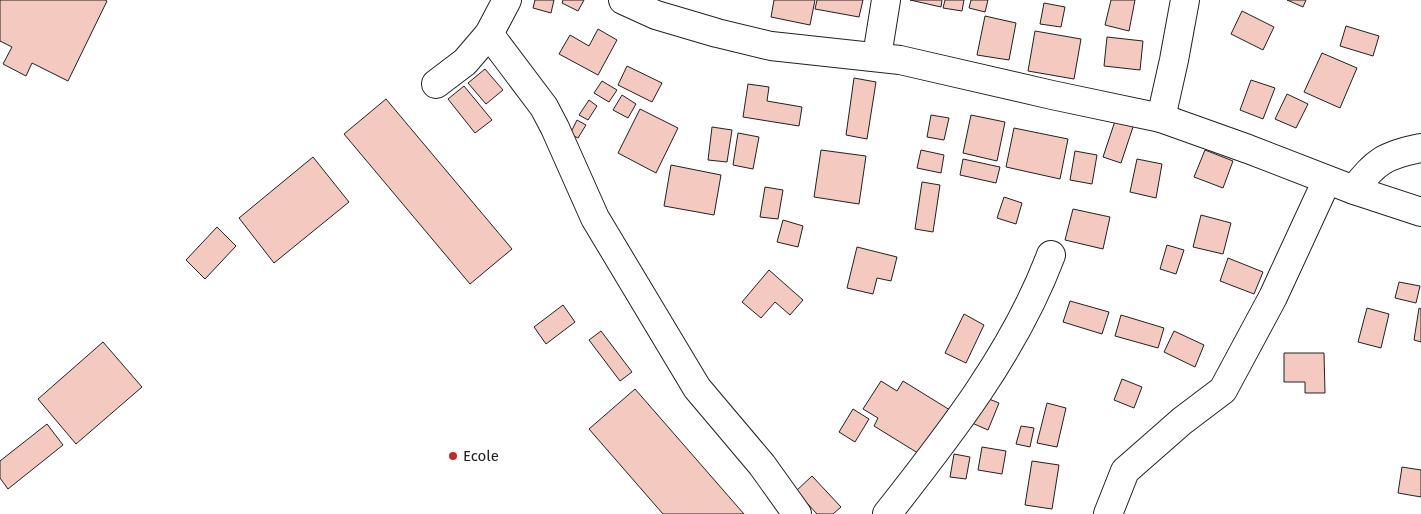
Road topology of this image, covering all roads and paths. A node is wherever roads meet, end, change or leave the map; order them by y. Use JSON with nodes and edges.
{"nodes":[{"id":1,"x":507,"y":0,"type":"edge"},
{"id":2,"x":623,"y":0,"type":"edge"},
{"id":3,"x":886,"y":0,"type":"edge"},
{"id":4,"x":1185,"y":0,"type":"edge"},
{"id":5,"x":489,"y":34,"type":"junction"},
{"id":6,"x":877,"y":56,"type":"junction"},
{"id":7,"x":436,"y":84,"type":"dead end"},
{"id":8,"x":1161,"y":118,"type":"junction"},
{"id":9,"x":1421,"y":148,"type":"edge"},
{"id":10,"x":1326,"y":180,"type":"junction"},
{"id":11,"x":1354,"y":190,"type":"junction"},
{"id":12,"x":1421,"y":212,"type":"edge"},
{"id":13,"x":1052,"y":254,"type":"dead end"},
{"id":14,"x":797,"y":514,"type":"edge"},
{"id":15,"x":887,"y":514,"type":"edge"},
{"id":16,"x":1108,"y":514,"type":"edge"}],
"edges":[{"from":1,"to":5,"type":"street"},
{"from":2,"to":6,"type":"street"},
{"from":3,"to":6,"type":"street"},
{"from":4,"to":8,"type":"street"},
{"from":5,"to":7,"type":"street"},
{"from":5,"to":14,"type":"street"},
{"from":6,"to":8,"type":"street"},
{"from":8,"to":10,"type":"street"},
{"from":9,"to":11,"type":"street"},
{"from":10,"to":11,"type":"street"},
{"from":10,"to":16,"type":"street"},
{"from":11,"to":12,"type":"street"},
{"from":13,"to":15,"type":"street"}]}
